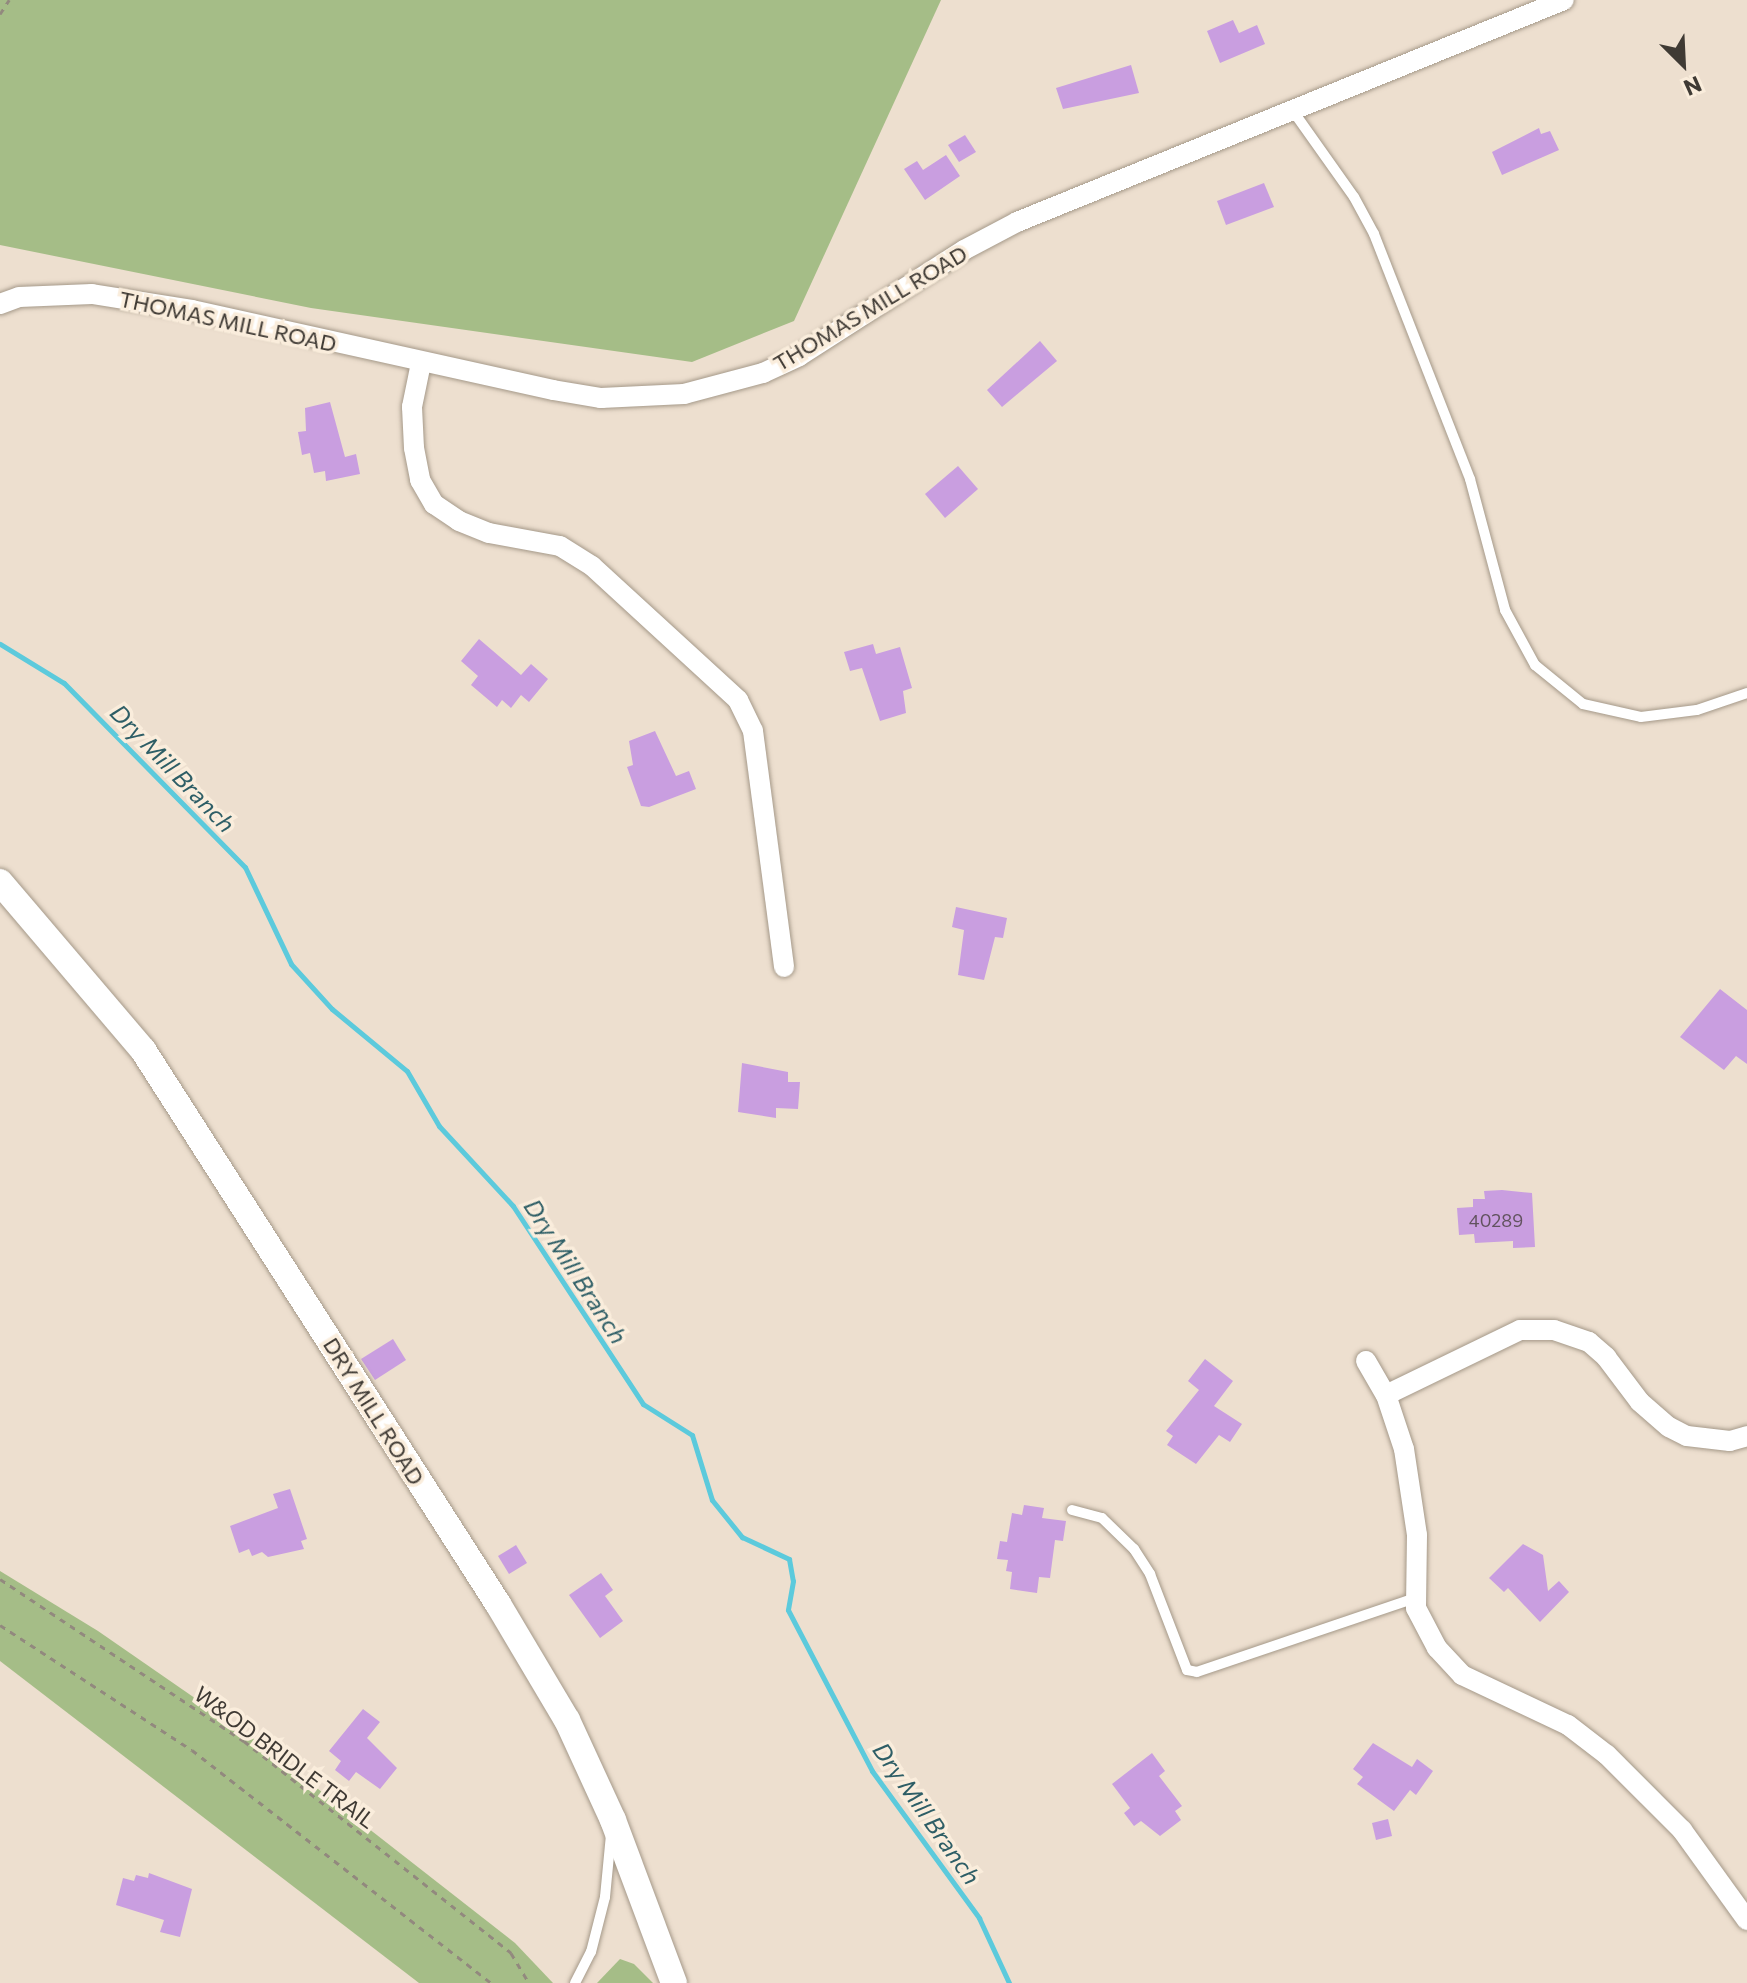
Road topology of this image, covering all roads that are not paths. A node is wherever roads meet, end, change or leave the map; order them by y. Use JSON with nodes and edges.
{"nodes":[{"id":1,"x":1564,"y":0,"type":"edge"},
{"id":2,"x":1293,"y":111,"type":"junction"},
{"id":3,"x":0,"y":304,"type":"edge"},
{"id":4,"x":421,"y":363,"type":"junction"},
{"id":5,"x":1747,"y":693,"type":"edge"},
{"id":6,"x":0,"y":882,"type":"edge"},
{"id":7,"x":784,"y":967,"type":"dead end"},
{"id":8,"x":1366,"y":1361,"type":"dead end"},
{"id":9,"x":1386,"y":1395,"type":"junction"},
{"id":10,"x":1747,"y":1436,"type":"edge"},
{"id":11,"x":1072,"y":1510,"type":"dead end"},
{"id":12,"x":1416,"y":1598,"type":"junction"},
{"id":13,"x":613,"y":1820,"type":"junction"},
{"id":14,"x":1747,"y":1920,"type":"edge"},
{"id":15,"x":575,"y":1983,"type":"edge"},
{"id":16,"x":674,"y":1983,"type":"edge"}],
"edges":[{"from":1,"to":2,"type":"street","name":"THOMAS MILL ROAD"},
{"from":2,"to":4,"type":"street","name":"THOMAS MILL ROAD"},
{"from":2,"to":5,"type":"lane"},
{"from":3,"to":4,"type":"street","name":"THOMAS MILL ROAD"},
{"from":4,"to":7,"type":"street"},
{"from":6,"to":13,"type":"street","name":"DRY MILL ROAD"},
{"from":8,"to":9,"type":"street"},
{"from":9,"to":10,"type":"street"},
{"from":9,"to":12,"type":"street"},
{"from":11,"to":12,"type":"lane"},
{"from":12,"to":14,"type":"street"},
{"from":13,"to":15,"type":"lane"},
{"from":13,"to":16,"type":"street","name":"DRY MILL ROAD"}]}
